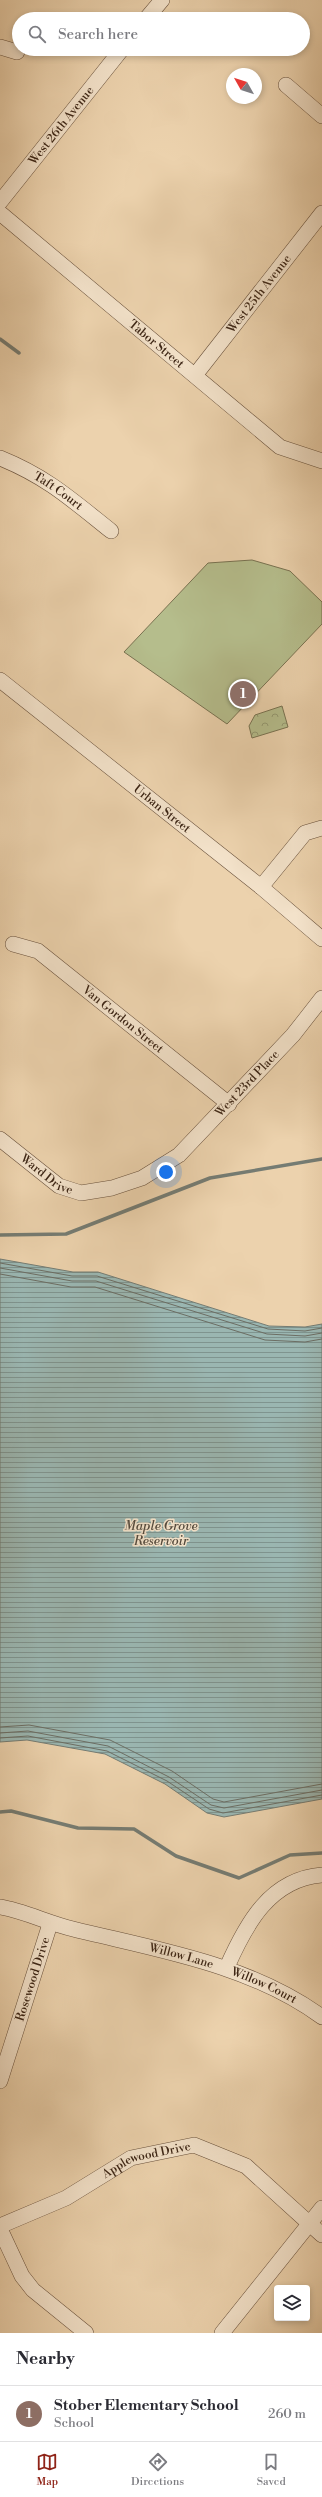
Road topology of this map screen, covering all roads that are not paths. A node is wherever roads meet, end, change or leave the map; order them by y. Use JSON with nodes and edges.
{"nodes":[{"id":1,"x":162,"y":0,"type":"edge"},
{"id":2,"x":152,"y":12,"type":"edge"},
{"id":3,"x":0,"y":47,"type":"edge"},
{"id":4,"x":12,"y":51,"type":"edge"},
{"id":5,"x":116,"y":56,"type":"edge"},
{"id":6,"x":286,"y":86,"type":"dead end"},
{"id":7,"x":322,"y":116,"type":"edge"},
{"id":8,"x":0,"y":202,"type":"edge"},
{"id":9,"x":0,"y":212,"type":"edge"},
{"id":10,"x":322,"y":213,"type":"edge"},
{"id":11,"x":196,"y":374,"type":"junction"},
{"id":12,"x":0,"y":458,"type":"edge"},
{"id":13,"x":321,"y":461,"type":"edge"},
{"id":14,"x":111,"y":531,"type":"dead end"},
{"id":15,"x":0,"y":680,"type":"edge"},
{"id":16,"x":322,"y":828,"type":"edge"},
{"id":17,"x":261,"y":887,"type":"junction"},
{"id":18,"x":322,"y":939,"type":"edge"},
{"id":19,"x":13,"y":944,"type":"dead end"},
{"id":20,"x":322,"y":998,"type":"edge"},
{"id":21,"x":229,"y":1104,"type":"junction"},
{"id":22,"x":0,"y":1139,"type":"edge"},
{"id":23,"x":168,"y":1164,"type":"joint"},
{"id":24,"x":322,"y":1875,"type":"edge"},
{"id":25,"x":0,"y":1907,"type":"edge"},
{"id":26,"x":50,"y":1924,"type":"junction"},
{"id":27,"x":226,"y":1967,"type":"junction"},
{"id":28,"x":322,"y":2017,"type":"edge"},
{"id":29,"x":0,"y":2081,"type":"edge"},
{"id":30,"x":322,"y":2208,"type":"edge"},
{"id":31,"x":310,"y":2223,"type":"junction"},
{"id":32,"x":0,"y":2228,"type":"edge"},
{"id":33,"x":322,"y":2235,"type":"edge"},
{"id":34,"x":86,"y":2333,"type":"edge"},
{"id":35,"x":222,"y":2333,"type":"edge"}],
"edges":[{"from":1,"to":2,"type":"street"},
{"from":3,"to":4,"type":"street"},
{"from":5,"to":8,"type":"street","name":"West 26th Avenue"},
{"from":6,"to":7,"type":"street"},
{"from":9,"to":11,"type":"street","name":"Tabor Street"},
{"from":10,"to":11,"type":"street","name":"West 25th Avenue"},
{"from":11,"to":13,"type":"street","name":"Tabor Street"},
{"from":12,"to":14,"type":"street","name":"Taft Court"},
{"from":15,"to":17,"type":"street","name":"Urban Street"},
{"from":16,"to":17,"type":"street"},
{"from":17,"to":18,"type":"street","name":"Urban Street"},
{"from":19,"to":21,"type":"street","name":"Van Gordon Street"},
{"from":20,"to":21,"type":"street","name":"West 23rd Place"},
{"from":21,"to":23,"type":"street","name":"West 23rd Place"},
{"from":22,"to":23,"type":"street","name":"Ward Drive"},
{"from":24,"to":27,"type":"street","name":"Willow Lane"},
{"from":25,"to":26,"type":"street","name":"Willow Lane"},
{"from":26,"to":27,"type":"street","name":"Willow Lane"},
{"from":26,"to":29,"type":"street","name":"Rosewood Drive"},
{"from":27,"to":28,"type":"street","name":"Willow Court"},
{"from":30,"to":31,"type":"street"},
{"from":31,"to":32,"type":"street","name":"Applewood Drive"},
{"from":31,"to":33,"type":"street","name":"Applewood Drive"},
{"from":31,"to":35,"type":"street"},
{"from":32,"to":34,"type":"street"}]}
